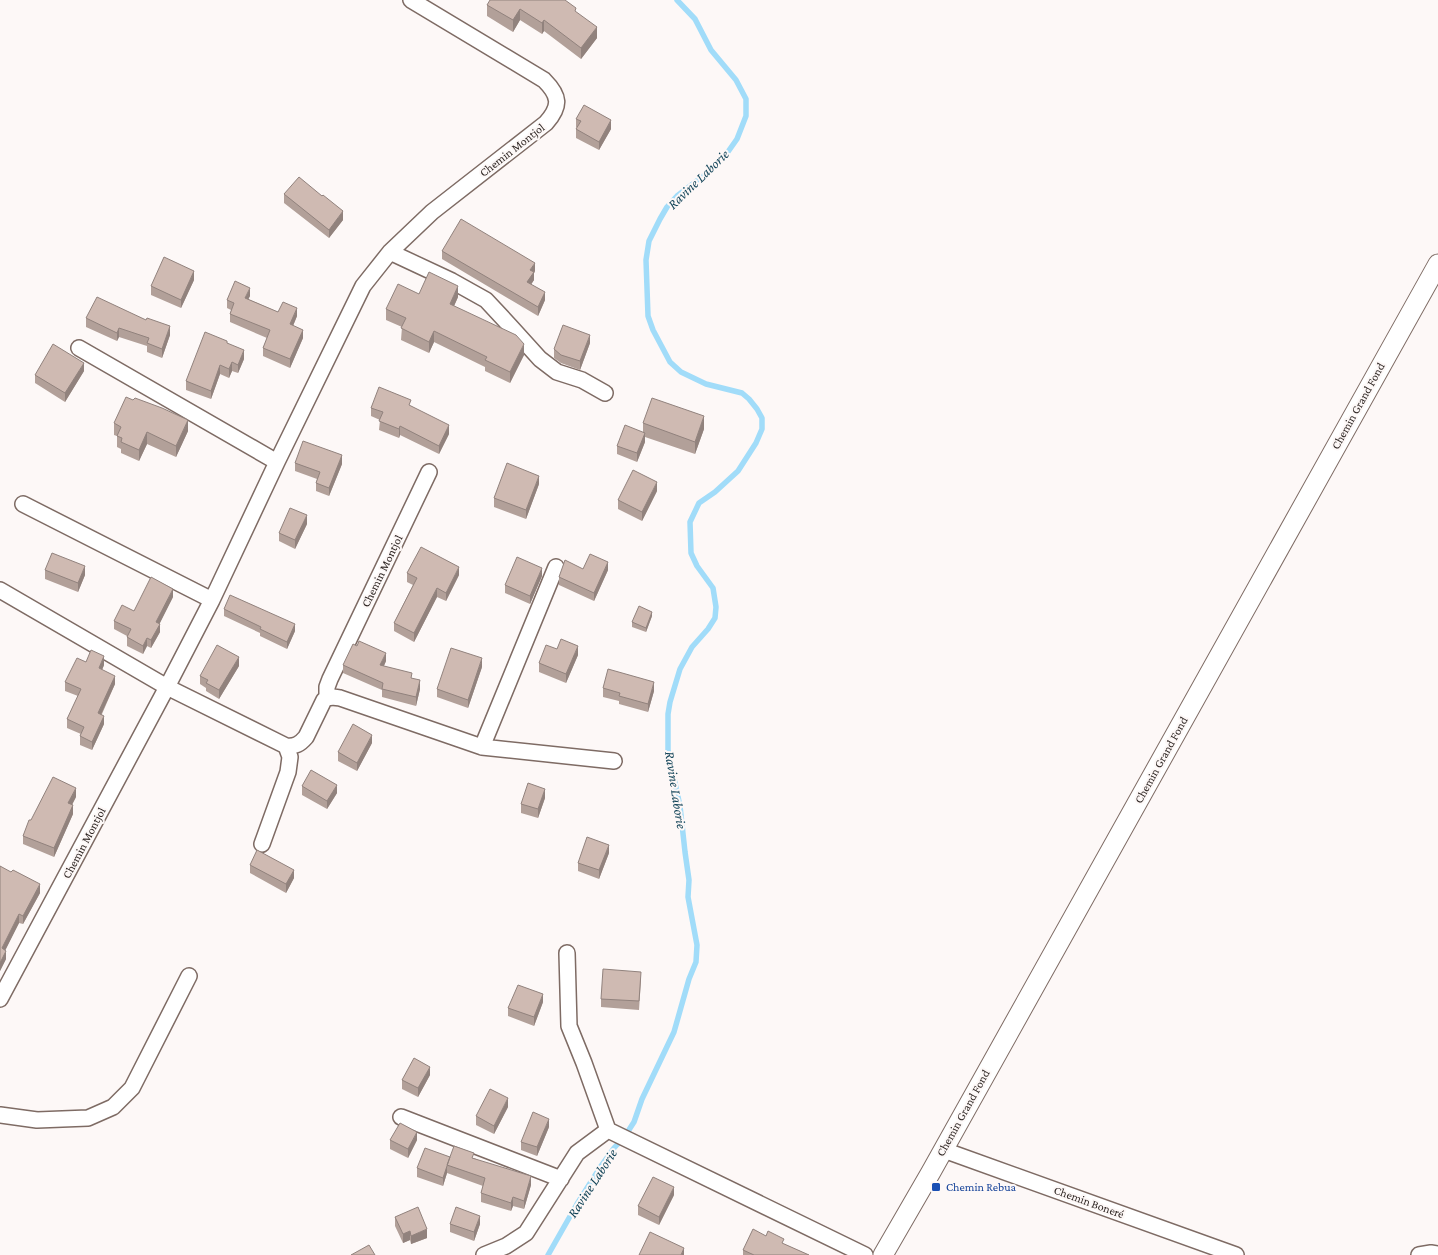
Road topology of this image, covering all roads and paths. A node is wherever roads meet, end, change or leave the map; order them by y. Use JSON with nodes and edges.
{"nodes":[{"id":1,"x":411,"y":0,"type":"edge"},
{"id":2,"x":390,"y":252,"type":"junction"},
{"id":3,"x":1438,"y":264,"type":"edge"},
{"id":4,"x":79,"y":348,"type":"dead end"},
{"id":5,"x":605,"y":393,"type":"dead end"},
{"id":6,"x":277,"y":462,"type":"junction"},
{"id":7,"x":429,"y":472,"type":"dead end"},
{"id":8,"x":23,"y":504,"type":"dead end"},
{"id":9,"x":556,"y":567,"type":"dead end"},
{"id":10,"x":0,"y":590,"type":"edge"},
{"id":11,"x":212,"y":600,"type":"junction"},
{"id":12,"x":167,"y":687,"type":"junction"},
{"id":13,"x":327,"y":697,"type":"junction"},
{"id":14,"x":286,"y":746,"type":"junction"},
{"id":15,"x":482,"y":747,"type":"junction"},
{"id":16,"x":614,"y":761,"type":"dead end"},
{"id":17,"x":262,"y":844,"type":"dead end"},
{"id":18,"x":566,"y":954,"type":"dead end"},
{"id":19,"x":189,"y":976,"type":"dead end"},
{"id":20,"x":0,"y":999,"type":"edge"},
{"id":21,"x":0,"y":1114,"type":"edge"},
{"id":22,"x":401,"y":1117,"type":"dead end"},
{"id":23,"x":612,"y":1132,"type":"junction"},
{"id":24,"x":943,"y":1149,"type":"junction"},
{"id":25,"x":561,"y":1178,"type":"junction"},
{"id":26,"x":1438,"y":1254,"type":"edge"},
{"id":27,"x":484,"y":1255,"type":"edge"},
{"id":28,"x":865,"y":1255,"type":"edge"},
{"id":29,"x":883,"y":1255,"type":"edge"},
{"id":30,"x":1236,"y":1255,"type":"edge"},
{"id":31,"x":1418,"y":1255,"type":"edge"}],
"edges":[{"from":1,"to":2,"type":"street","name":"Chemin Montjol"},
{"from":2,"to":5,"type":"street"},
{"from":2,"to":6,"type":"street","name":"Chemin Montjol"},
{"from":3,"to":24,"type":"street","name":"Chemin Grand Fond"},
{"from":4,"to":6,"type":"street"},
{"from":6,"to":11,"type":"street","name":"Chemin Montjol"},
{"from":7,"to":13,"type":"street","name":"Chemin Montjol"},
{"from":8,"to":11,"type":"street"},
{"from":9,"to":15,"type":"street"},
{"from":10,"to":12,"type":"street"},
{"from":11,"to":12,"type":"street","name":"Chemin Montjol"},
{"from":12,"to":14,"type":"street"},
{"from":12,"to":20,"type":"street","name":"Chemin Montjol"},
{"from":13,"to":14,"type":"street","name":"Chemin Montjol"},
{"from":13,"to":15,"type":"street"},
{"from":14,"to":17,"type":"street"},
{"from":15,"to":16,"type":"street"},
{"from":18,"to":23,"type":"street"},
{"from":19,"to":21,"type":"street"},
{"from":22,"to":25,"type":"street"},
{"from":23,"to":25,"type":"street"},
{"from":23,"to":28,"type":"street"},
{"from":24,"to":29,"type":"street","name":"Chemin Grand Fond"},
{"from":24,"to":30,"type":"street","name":"Chemin Boneré"},
{"from":25,"to":27,"type":"street"},
{"from":26,"to":31,"type":"street"}]}
